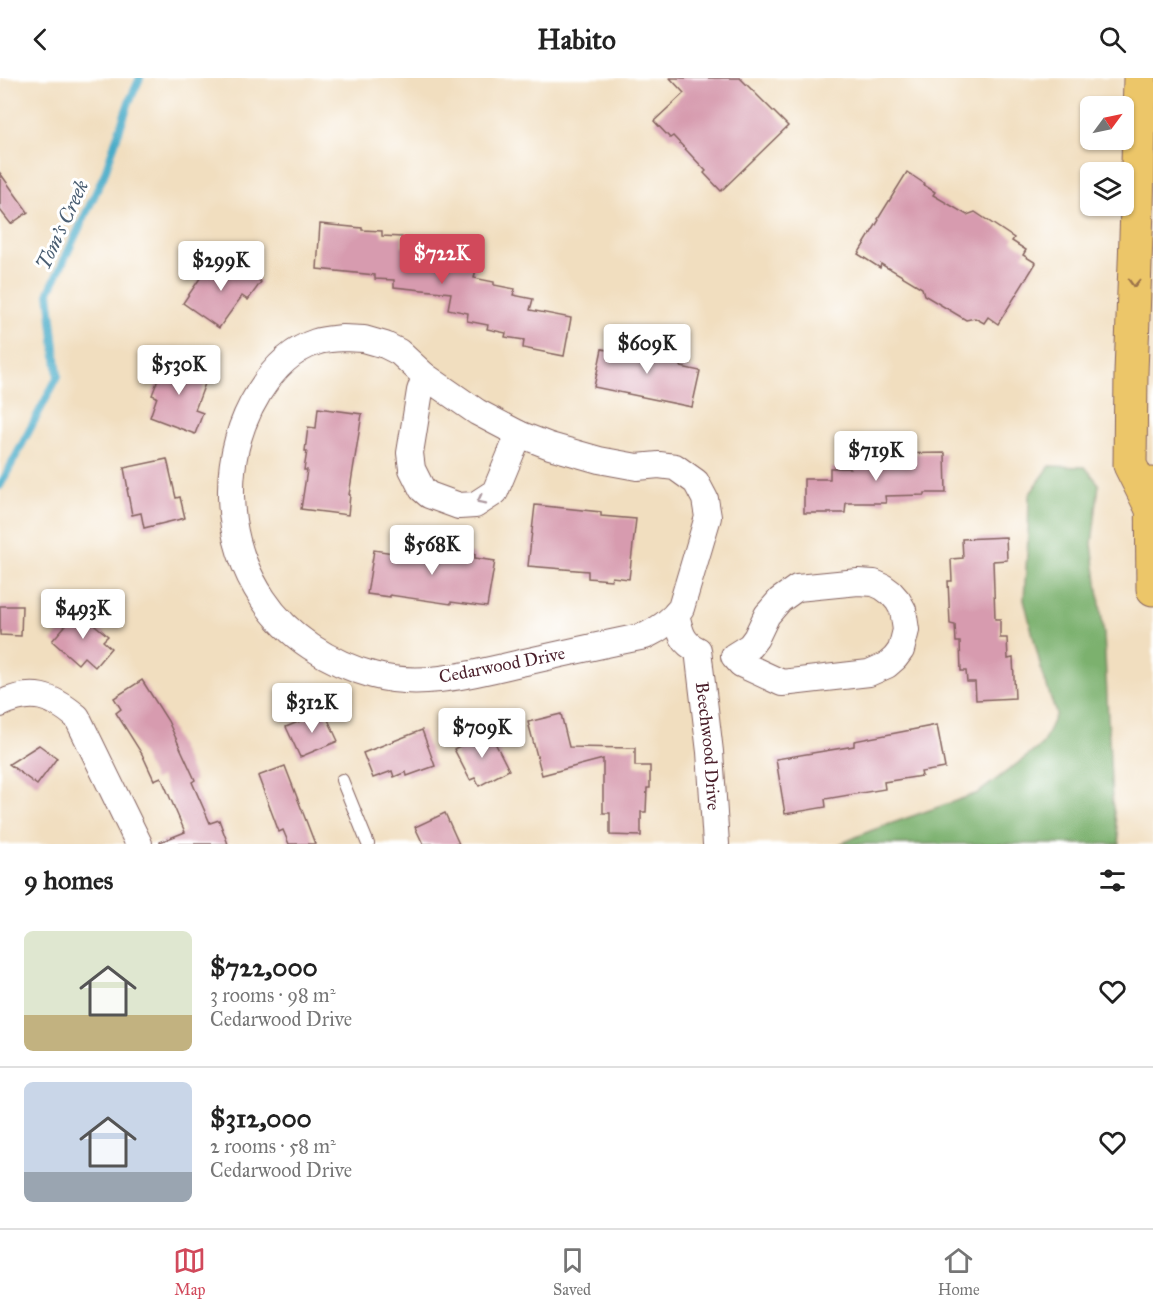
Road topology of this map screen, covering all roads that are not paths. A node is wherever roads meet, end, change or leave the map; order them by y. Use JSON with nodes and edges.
{"nodes":[{"id":1,"x":1140,"y":78,"type":"edge"},
{"id":2,"x":425,"y":376,"type":"junction"},
{"id":3,"x":1153,"y":428,"type":"edge"},
{"id":4,"x":519,"y":434,"type":"junction"},
{"id":5,"x":1151,"y":507,"type":"junction"},
{"id":6,"x":1153,"y":589,"type":"edge"},
{"id":7,"x":676,"y":614,"type":"junction"},
{"id":8,"x":698,"y":650,"type":"junction"},
{"id":9,"x":734,"y":656,"type":"junction"},
{"id":10,"x":0,"y":704,"type":"edge"},
{"id":11,"x":342,"y":780,"type":"dead end"},
{"id":12,"x":139,"y":844,"type":"edge"},
{"id":13,"x":368,"y":844,"type":"edge"},
{"id":14,"x":716,"y":844,"type":"edge"}],
"edges":[{"from":1,"to":5,"type":"highway","one_way":true},
{"from":2,"to":4,"type":"street","name":"Cedarwood Drive"},
{"from":4,"to":2,"type":"street","one_way":true},
{"from":2,"to":7,"type":"street","name":"Cedarwood Drive"},
{"from":3,"to":5,"type":"highway"},
{"from":4,"to":7,"type":"street"},
{"from":5,"to":6,"type":"highway"},
{"from":7,"to":8,"type":"street","name":"Beechwood Drive"},
{"from":8,"to":9,"type":"street","name":"Beechwood Drive"},
{"from":8,"to":14,"type":"street","name":"Beechwood Drive"},
{"from":9,"to":9,"type":"street"},
{"from":10,"to":12,"type":"street"},
{"from":11,"to":13,"type":"lane"}]}
